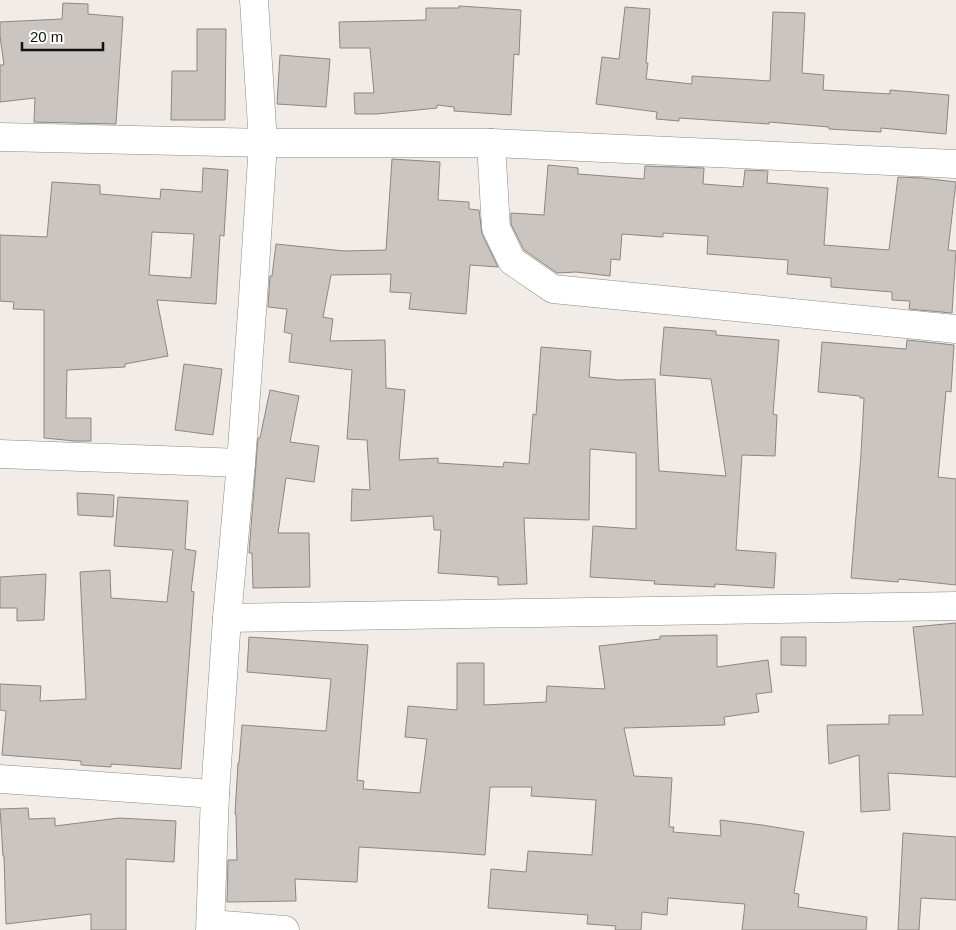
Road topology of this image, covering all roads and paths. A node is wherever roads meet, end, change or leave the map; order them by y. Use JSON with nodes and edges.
{"nodes":[{"id":1,"x":254,"y":0,"type":"edge"},
{"id":2,"x":0,"y":136,"type":"edge"},
{"id":3,"x":263,"y":143,"type":"junction"},
{"id":4,"x":491,"y":143,"type":"junction"},
{"id":5,"x":956,"y":164,"type":"edge"},
{"id":6,"x":956,"y":329,"type":"edge"},
{"id":7,"x":0,"y":454,"type":"edge"},
{"id":8,"x":241,"y":463,"type":"junction"},
{"id":9,"x":956,"y":606,"type":"edge"},
{"id":10,"x":227,"y":618,"type":"junction"},
{"id":11,"x":0,"y":779,"type":"edge"},
{"id":12,"x":215,"y":794,"type":"junction"},
{"id":13,"x":210,"y":927,"type":"edge"},
{"id":14,"x":285,"y":930,"type":"edge"}],
"edges":[{"from":1,"to":3,"type":"street"},
{"from":2,"to":3,"type":"street"},
{"from":3,"to":4,"type":"street"},
{"from":3,"to":8,"type":"street"},
{"from":4,"to":5,"type":"street"},
{"from":4,"to":6,"type":"street"},
{"from":7,"to":8,"type":"street"},
{"from":8,"to":10,"type":"street"},
{"from":9,"to":10,"type":"street"},
{"from":10,"to":12,"type":"street"},
{"from":11,"to":12,"type":"street"},
{"from":12,"to":13,"type":"street"},
{"from":13,"to":14,"type":"street"}]}
